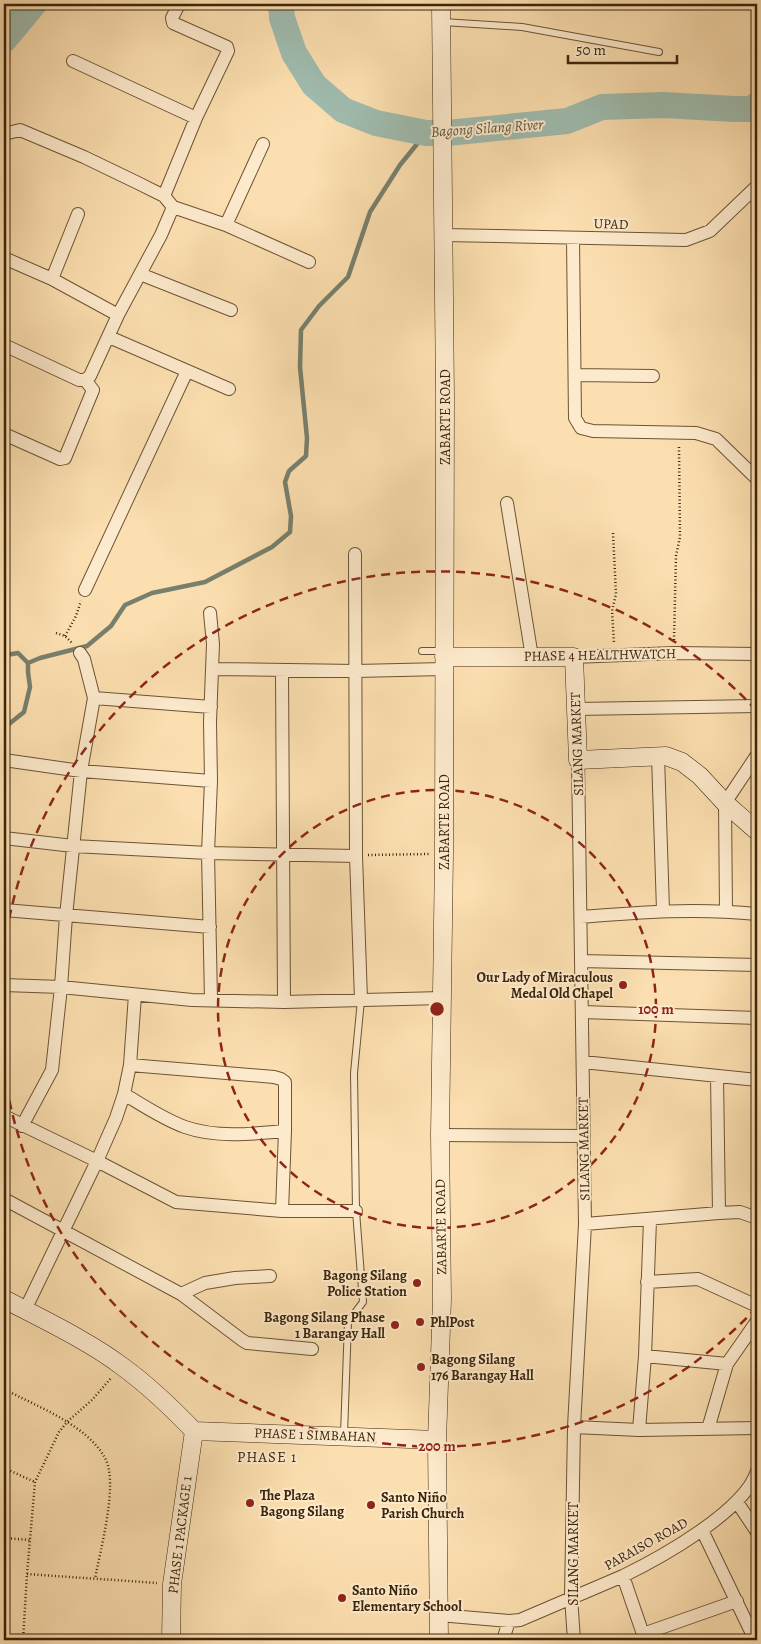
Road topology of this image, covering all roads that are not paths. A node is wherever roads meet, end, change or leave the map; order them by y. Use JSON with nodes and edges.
{"nodes":[{"id":1,"x":179,"y":4,"type":"edge"},
{"id":2,"x":441,"y":4,"type":"edge"},
{"id":3,"x":442,"y":22,"type":"junction"},
{"id":4,"x":658,"y":52,"type":"dead end"},
{"id":5,"x":73,"y":60,"type":"dead end"},
{"id":6,"x":196,"y":118,"type":"junction"},
{"id":7,"x":4,"y":134,"type":"edge"},
{"id":8,"x":263,"y":144,"type":"dead end"},
{"id":9,"x":757,"y":186,"type":"edge"},
{"id":10,"x":164,"y":196,"type":"junction"},
{"id":11,"x":173,"y":207,"type":"junction"},
{"id":12,"x":78,"y":214,"type":"dead end"},
{"id":13,"x":226,"y":225,"type":"junction"},
{"id":14,"x":444,"y":236,"type":"junction"},
{"id":15,"x":573,"y":238,"type":"junction"},
{"id":16,"x":4,"y":258,"type":"edge"},
{"id":17,"x":309,"y":262,"type":"dead end"},
{"id":18,"x":140,"y":274,"type":"junction"},
{"id":19,"x":52,"y":279,"type":"junction"},
{"id":20,"x":231,"y":310,"type":"dead end"},
{"id":21,"x":118,"y":316,"type":"junction"},
{"id":22,"x":109,"y":337,"type":"junction"},
{"id":23,"x":4,"y":345,"type":"edge"},
{"id":24,"x":187,"y":370,"type":"junction"},
{"id":25,"x":575,"y":375,"type":"junction"},
{"id":26,"x":653,"y":376,"type":"dead end"},
{"id":27,"x":85,"y":380,"type":"junction"},
{"id":28,"x":229,"y":389,"type":"dead end"},
{"id":29,"x":4,"y":434,"type":"edge"},
{"id":30,"x":757,"y":479,"type":"edge"},
{"id":31,"x":508,"y":503,"type":"dead end"},
{"id":32,"x":355,"y":554,"type":"dead end"},
{"id":33,"x":85,"y":590,"type":"road end"},
{"id":34,"x":210,"y":613,"type":"dead end"},
{"id":35,"x":77,"y":650,"type":"road end"},
{"id":36,"x":422,"y":651,"type":"dead end"},
{"id":37,"x":757,"y":654,"type":"edge"},
{"id":38,"x":532,"y":657,"type":"junction"},
{"id":39,"x":574,"y":657,"type":"junction"},
{"id":40,"x":444,"y":659,"type":"junction"},
{"id":41,"x":212,"y":669,"type":"junction"},
{"id":42,"x":282,"y":671,"type":"junction"},
{"id":43,"x":356,"y":672,"type":"junction"},
{"id":44,"x":94,"y":698,"type":"junction"},
{"id":45,"x":757,"y":706,"type":"edge"},
{"id":46,"x":210,"y":707,"type":"junction"},
{"id":47,"x":576,"y":709,"type":"junction"},
{"id":48,"x":757,"y":755,"type":"edge"},
{"id":49,"x":658,"y":756,"type":"junction"},
{"id":50,"x":4,"y":760,"type":"edge"},
{"id":51,"x":578,"y":760,"type":"junction"},
{"id":52,"x":81,"y":771,"type":"junction"},
{"id":53,"x":211,"y":782,"type":"junction"},
{"id":54,"x":725,"y":803,"type":"junction"},
{"id":55,"x":757,"y":831,"type":"edge"},
{"id":56,"x":4,"y":838,"type":"edge"},
{"id":57,"x":73,"y":846,"type":"junction"},
{"id":58,"x":208,"y":853,"type":"junction"},
{"id":59,"x":283,"y":855,"type":"junction"},
{"id":60,"x":356,"y":856,"type":"junction"},
{"id":61,"x":4,"y":910,"type":"edge"},
{"id":62,"x":663,"y":910,"type":"junction"},
{"id":63,"x":726,"y":911,"type":"junction"},
{"id":64,"x":757,"y":914,"type":"edge"},
{"id":65,"x":66,"y":916,"type":"junction"},
{"id":66,"x":581,"y":917,"type":"junction"},
{"id":67,"x":210,"y":927,"type":"junction"},
{"id":68,"x":581,"y":961,"type":"junction"},
{"id":69,"x":757,"y":964,"type":"edge"},
{"id":70,"x":4,"y":985,"type":"edge"},
{"id":71,"x":61,"y":987,"type":"junction"},
{"id":72,"x":135,"y":995,"type":"junction"},
{"id":73,"x":442,"y":998,"type":"junction"},
{"id":74,"x":211,"y":1000,"type":"junction"},
{"id":75,"x":361,"y":1000,"type":"junction"},
{"id":76,"x":284,"y":1002,"type":"junction"},
{"id":77,"x":582,"y":1012,"type":"junction"},
{"id":78,"x":757,"y":1018,"type":"edge"},
{"id":79,"x":583,"y":1062,"type":"junction"},
{"id":80,"x":130,"y":1065,"type":"junction"},
{"id":81,"x":717,"y":1076,"type":"junction"},
{"id":82,"x":757,"y":1080,"type":"edge"},
{"id":83,"x":124,"y":1094,"type":"junction"},
{"id":84,"x":4,"y":1116,"type":"edge"},
{"id":85,"x":22,"y":1126,"type":"junction"},
{"id":86,"x":285,"y":1131,"type":"junction"},
{"id":87,"x":440,"y":1135,"type":"junction"},
{"id":88,"x":584,"y":1136,"type":"junction"},
{"id":89,"x":97,"y":1161,"type":"junction"},
{"id":90,"x":4,"y":1199,"type":"edge"},
{"id":91,"x":282,"y":1211,"type":"junction"},
{"id":92,"x":356,"y":1211,"type":"junction"},
{"id":93,"x":719,"y":1213,"type":"junction"},
{"id":94,"x":757,"y":1218,"type":"edge"},
{"id":95,"x":650,"y":1220,"type":"junction"},
{"id":96,"x":585,"y":1224,"type":"junction"},
{"id":97,"x":63,"y":1230,"type":"junction"},
{"id":98,"x":270,"y":1276,"type":"dead end"},
{"id":99,"x":647,"y":1282,"type":"junction"},
{"id":100,"x":181,"y":1294,"type":"junction"},
{"id":101,"x":4,"y":1299,"type":"edge"},
{"id":102,"x":757,"y":1306,"type":"edge"},
{"id":103,"x":25,"y":1310,"type":"junction"},
{"id":104,"x":757,"y":1321,"type":"edge"},
{"id":105,"x":312,"y":1349,"type":"dead end"},
{"id":106,"x":645,"y":1356,"type":"junction"},
{"id":107,"x":727,"y":1364,"type":"junction"},
{"id":108,"x":574,"y":1427,"type":"junction"},
{"id":109,"x":708,"y":1428,"type":"junction"},
{"id":110,"x":757,"y":1428,"type":"edge"},
{"id":111,"x":639,"y":1430,"type":"junction"},
{"id":112,"x":194,"y":1431,"type":"junction"},
{"id":113,"x":344,"y":1436,"type":"junction"},
{"id":114,"x":437,"y":1440,"type":"junction"},
{"id":115,"x":756,"y":1476,"type":"edge"},
{"id":116,"x":737,"y":1502,"type":"junction"},
{"id":117,"x":702,"y":1530,"type":"junction"},
{"id":118,"x":757,"y":1532,"type":"edge"},
{"id":119,"x":623,"y":1576,"type":"junction"},
{"id":120,"x":571,"y":1598,"type":"junction"},
{"id":121,"x":737,"y":1601,"type":"junction"},
{"id":122,"x":439,"y":1615,"type":"junction"},
{"id":123,"x":509,"y":1621,"type":"junction"},
{"id":124,"x":644,"y":1637,"type":"edge"},
{"id":125,"x":171,"y":1640,"type":"edge"},
{"id":126,"x":439,"y":1640,"type":"edge"},
{"id":127,"x":503,"y":1640,"type":"edge"},
{"id":128,"x":574,"y":1640,"type":"edge"},
{"id":129,"x":756,"y":1640,"type":"edge"}],
"edges":[{"from":1,"to":6,"type":"street"},
{"from":2,"to":3,"type":"main road","name":"ZABARTE ROAD"},
{"from":3,"to":4,"type":"lane"},
{"from":3,"to":14,"type":"main road","name":"ZABARTE ROAD"},
{"from":5,"to":6,"type":"street"},
{"from":6,"to":10,"type":"street"},
{"from":7,"to":10,"type":"street"},
{"from":8,"to":13,"type":"street"},
{"from":9,"to":15,"type":"street","name":"UPAD"},
{"from":10,"to":11,"type":"street"},
{"from":11,"to":13,"type":"street"},
{"from":11,"to":18,"type":"street"},
{"from":12,"to":19,"type":"street"},
{"from":13,"to":17,"type":"street"},
{"from":14,"to":15,"type":"street","name":"UPAD"},
{"from":14,"to":40,"type":"main road","name":"ZABARTE ROAD"},
{"from":15,"to":25,"type":"street"},
{"from":16,"to":19,"type":"street"},
{"from":18,"to":20,"type":"street"},
{"from":18,"to":21,"type":"street"},
{"from":19,"to":21,"type":"street"},
{"from":21,"to":22,"type":"street"},
{"from":22,"to":24,"type":"street"},
{"from":22,"to":27,"type":"street"},
{"from":23,"to":27,"type":"street"},
{"from":24,"to":28,"type":"street"},
{"from":24,"to":33,"type":"street"},
{"from":25,"to":26,"type":"street"},
{"from":25,"to":30,"type":"street"},
{"from":27,"to":29,"type":"street"},
{"from":31,"to":38,"type":"street"},
{"from":32,"to":43,"type":"street"},
{"from":34,"to":41,"type":"street"},
{"from":35,"to":44,"type":"street"},
{"from":36,"to":40,"type":"lane"},
{"from":37,"to":39,"type":"street","name":"PHASE 4 HEALTHWATCH"},
{"from":38,"to":39,"type":"main road","name":"PHASE 4 HEALTHWATCH"},
{"from":38,"to":40,"type":"main road","name":"PHASE 4 HEALTHWATCH"},
{"from":39,"to":47,"type":"main road","name":"SILANG MARKET"},
{"from":40,"to":43,"type":"street"},
{"from":40,"to":73,"type":"main road","name":"ZABARTE ROAD"},
{"from":41,"to":42,"type":"street"},
{"from":41,"to":46,"type":"street"},
{"from":42,"to":43,"type":"street"},
{"from":42,"to":59,"type":"street"},
{"from":43,"to":60,"type":"street"},
{"from":44,"to":46,"type":"street"},
{"from":44,"to":52,"type":"street"},
{"from":45,"to":47,"type":"street"},
{"from":46,"to":53,"type":"street"},
{"from":47,"to":51,"type":"main road","name":"SILANG MARKET"},
{"from":48,"to":54,"type":"street"},
{"from":49,"to":51,"type":"main road"},
{"from":49,"to":54,"type":"main road"},
{"from":49,"to":62,"type":"street"},
{"from":50,"to":52,"type":"street"},
{"from":51,"to":66,"type":"street","name":"SILANG MARKET"},
{"from":52,"to":53,"type":"street"},
{"from":52,"to":57,"type":"street"},
{"from":53,"to":58,"type":"street"},
{"from":54,"to":55,"type":"main road"},
{"from":54,"to":63,"type":"street"},
{"from":56,"to":57,"type":"street"},
{"from":57,"to":58,"type":"street"},
{"from":57,"to":65,"type":"street"},
{"from":58,"to":59,"type":"street"},
{"from":58,"to":67,"type":"street"},
{"from":59,"to":60,"type":"street"},
{"from":59,"to":76,"type":"street"},
{"from":60,"to":75,"type":"street"},
{"from":61,"to":65,"type":"street"},
{"from":62,"to":63,"type":"street"},
{"from":62,"to":66,"type":"street"},
{"from":63,"to":64,"type":"street"},
{"from":65,"to":67,"type":"street"},
{"from":65,"to":71,"type":"street"},
{"from":66,"to":68,"type":"street","name":"SILANG MARKET"},
{"from":67,"to":74,"type":"street"},
{"from":68,"to":69,"type":"street"},
{"from":68,"to":77,"type":"street","name":"SILANG MARKET"},
{"from":70,"to":71,"type":"street"},
{"from":71,"to":72,"type":"street"},
{"from":71,"to":85,"type":"street"},
{"from":72,"to":74,"type":"street"},
{"from":72,"to":80,"type":"street"},
{"from":73,"to":75,"type":"street"},
{"from":73,"to":87,"type":"main road","name":"ZABARTE ROAD"},
{"from":74,"to":76,"type":"street"},
{"from":75,"to":76,"type":"street"},
{"from":75,"to":92,"type":"lane"},
{"from":77,"to":78,"type":"street"},
{"from":77,"to":79,"type":"street","name":"SILANG MARKET"},
{"from":79,"to":81,"type":"street"},
{"from":79,"to":88,"type":"street","name":"SILANG MARKET"},
{"from":80,"to":83,"type":"street"},
{"from":80,"to":86,"type":"street"},
{"from":81,"to":82,"type":"street"},
{"from":81,"to":93,"type":"street"},
{"from":83,"to":86,"type":"street"},
{"from":83,"to":89,"type":"street"},
{"from":84,"to":85,"type":"street"},
{"from":85,"to":89,"type":"street"},
{"from":86,"to":91,"type":"street"},
{"from":87,"to":88,"type":"street"},
{"from":87,"to":114,"type":"main road","name":"ZABARTE ROAD"},
{"from":88,"to":96,"type":"street","name":"SILANG MARKET"},
{"from":89,"to":91,"type":"street"},
{"from":89,"to":97,"type":"street"},
{"from":90,"to":97,"type":"street"},
{"from":91,"to":92,"type":"street"},
{"from":92,"to":113,"type":"lane"},
{"from":93,"to":94,"type":"street"},
{"from":93,"to":95,"type":"street"},
{"from":95,"to":96,"type":"street"},
{"from":95,"to":99,"type":"street"},
{"from":96,"to":108,"type":"street","name":"SILANG MARKET"},
{"from":97,"to":100,"type":"street"},
{"from":97,"to":103,"type":"street"},
{"from":98,"to":100,"type":"street"},
{"from":99,"to":102,"type":"street"},
{"from":99,"to":106,"type":"street"},
{"from":100,"to":105,"type":"street"},
{"from":101,"to":103,"type":"main road"},
{"from":103,"to":112,"type":"main road"},
{"from":104,"to":107,"type":"street"},
{"from":106,"to":107,"type":"street"},
{"from":106,"to":111,"type":"street"},
{"from":107,"to":109,"type":"street"},
{"from":108,"to":111,"type":"street"},
{"from":108,"to":120,"type":"street","name":"SILANG MARKET"},
{"from":109,"to":110,"type":"street"},
{"from":109,"to":111,"type":"street"},
{"from":112,"to":113,"type":"main road","name":"PHASE 1 SIMBAHAN"},
{"from":112,"to":125,"type":"main road","name":"PHASE 1 PACKAGE 1"},
{"from":113,"to":114,"type":"main road","name":"PHASE 1 SIMBAHAN"},
{"from":114,"to":122,"type":"main road","name":"ZABARTE ROAD"},
{"from":115,"to":116,"type":"street","name":"PARAISO ROAD"},
{"from":116,"to":117,"type":"street","name":"PARAISO ROAD"},
{"from":116,"to":118,"type":"street"},
{"from":117,"to":119,"type":"street","name":"PARAISO ROAD"},
{"from":117,"to":121,"type":"street"},
{"from":119,"to":120,"type":"street","name":"PARAISO ROAD"},
{"from":119,"to":124,"type":"street"},
{"from":120,"to":123,"type":"street","name":"PARAISO ROAD"},
{"from":120,"to":128,"type":"street","name":"SILANG MARKET"},
{"from":121,"to":124,"type":"street"},
{"from":121,"to":129,"type":"street"},
{"from":122,"to":123,"type":"street","name":"PARAISO ROAD"},
{"from":122,"to":126,"type":"main road","name":"ZABARTE ROAD"},
{"from":123,"to":127,"type":"street"}]}
